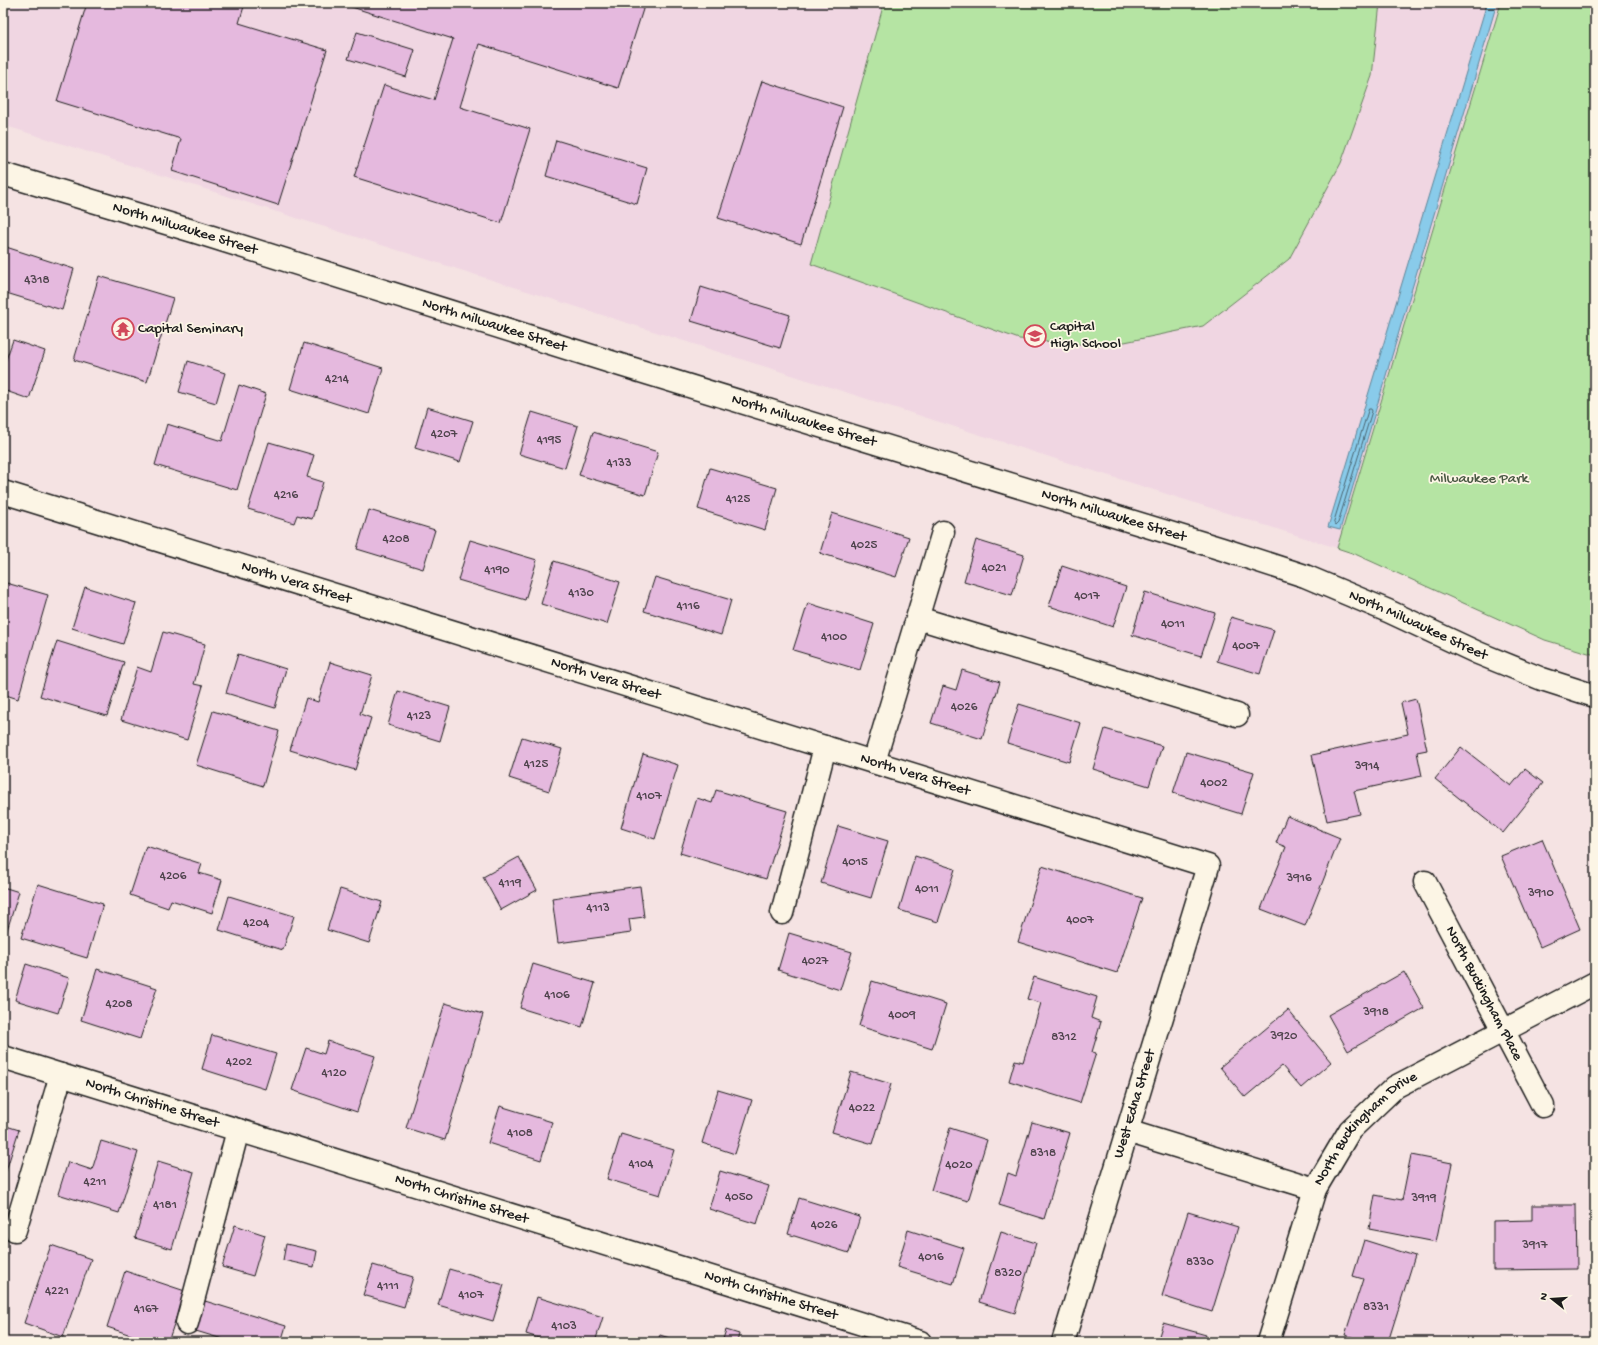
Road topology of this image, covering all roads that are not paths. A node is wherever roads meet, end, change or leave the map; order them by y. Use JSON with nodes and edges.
{"nodes":[{"id":1,"x":3,"y":174,"type":"edge"},
{"id":2,"x":3,"y":492,"type":"edge"},
{"id":3,"x":943,"y":532,"type":"dead end"},
{"id":4,"x":918,"y":618,"type":"junction"},
{"id":5,"x":1595,"y":696,"type":"edge"},
{"id":6,"x":1237,"y":715,"type":"dead end"},
{"id":7,"x":825,"y":746,"type":"junction"},
{"id":8,"x":874,"y":762,"type":"junction"},
{"id":9,"x":1208,"y":866,"type":"joint"},
{"id":10,"x":1425,"y":882,"type":"dead end"},
{"id":11,"x":782,"y":913,"type":"dead end"},
{"id":12,"x":1595,"y":983,"type":"edge"},
{"id":13,"x":1504,"y":1031,"type":"junction"},
{"id":14,"x":3,"y":1058,"type":"edge"},
{"id":15,"x":61,"y":1075,"type":"junction"},
{"id":16,"x":1544,"y":1106,"type":"dead end"},
{"id":17,"x":238,"y":1130,"type":"junction"},
{"id":18,"x":1127,"y":1131,"type":"junction"},
{"id":19,"x":1315,"y":1189,"type":"junction"},
{"id":20,"x":15,"y":1230,"type":"dead end"},
{"id":21,"x":187,"y":1323,"type":"dead end"},
{"id":22,"x":920,"y":1342,"type":"edge"},
{"id":23,"x":1063,"y":1342,"type":"edge"},
{"id":24,"x":1268,"y":1342,"type":"edge"}],
"edges":[{"from":1,"to":5,"type":"street","name":"North Milwaukee Street"},
{"from":2,"to":7,"type":"street","name":"North Vera Street"},
{"from":3,"to":4,"type":"street"},
{"from":4,"to":6,"type":"street"},
{"from":4,"to":8,"type":"street"},
{"from":7,"to":8,"type":"street","name":"North Vera Street"},
{"from":7,"to":11,"type":"street"},
{"from":8,"to":9,"type":"street","name":"North Vera Street"},
{"from":9,"to":18,"type":"street","name":"West Edna Street"},
{"from":10,"to":13,"type":"street","name":"North Buckingham Place"},
{"from":12,"to":13,"type":"street","name":"North Buckingham Drive"},
{"from":13,"to":16,"type":"street","name":"North Buckingham Place"},
{"from":13,"to":19,"type":"street","name":"North Buckingham Drive"},
{"from":14,"to":15,"type":"street","name":"North Christine Street"},
{"from":15,"to":17,"type":"street","name":"North Christine Street"},
{"from":15,"to":20,"type":"street"},
{"from":17,"to":21,"type":"street"},
{"from":17,"to":22,"type":"street","name":"North Christine Street"},
{"from":18,"to":19,"type":"street","name":"North Buckingham Drive"},
{"from":18,"to":23,"type":"street","name":"West Edna Street"},
{"from":19,"to":24,"type":"street"}]}
